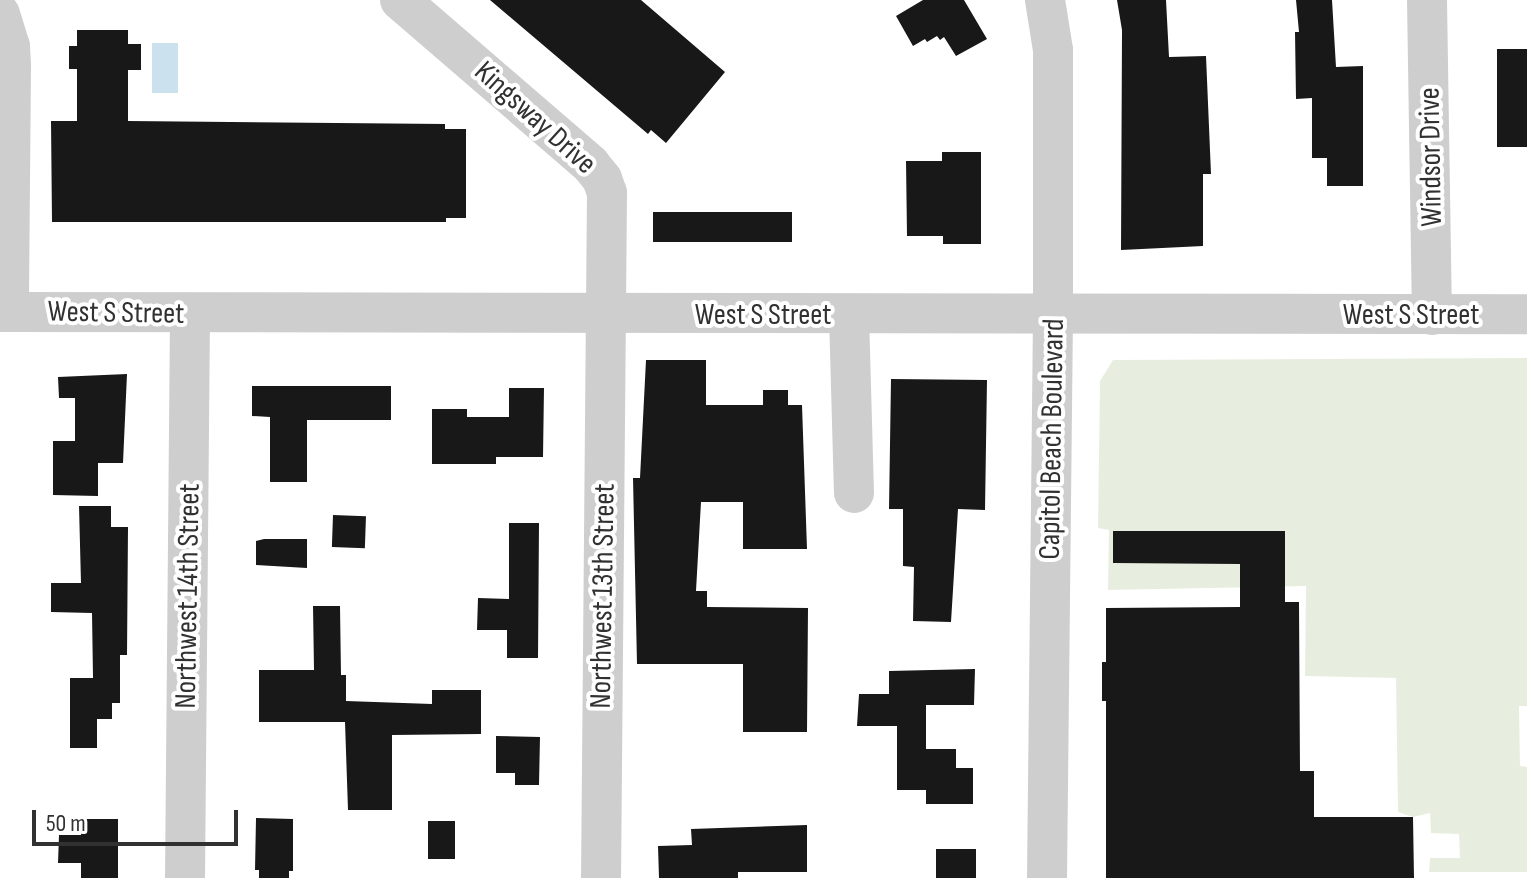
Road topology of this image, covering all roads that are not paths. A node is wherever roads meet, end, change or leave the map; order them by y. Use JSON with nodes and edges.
{"nodes":[{"id":1,"x":400,"y":0,"type":"edge"},
{"id":2,"x":1045,"y":0,"type":"edge"},
{"id":3,"x":1427,"y":0,"type":"edge"},
{"id":4,"x":0,"y":14,"type":"edge"},
{"id":5,"x":5,"y":312,"type":"edge"},
{"id":6,"x":190,"y":314,"type":"junction"},
{"id":7,"x":1527,"y":314,"type":"edge"},
{"id":8,"x":607,"y":315,"type":"junction"},
{"id":9,"x":849,"y":315,"type":"junction"},
{"id":10,"x":1053,"y":315,"type":"junction"},
{"id":11,"x":1432,"y":315,"type":"junction"},
{"id":12,"x":854,"y":493,"type":"dead end"},
{"id":13,"x":185,"y":878,"type":"edge"},
{"id":14,"x":601,"y":878,"type":"edge"},
{"id":15,"x":1047,"y":878,"type":"edge"}],
"edges":[{"from":1,"to":8,"type":"street","name":"Kingsway Drive"},
{"from":2,"to":10,"type":"street","name":"Capitol Beach Boulevard"},
{"from":3,"to":11,"type":"street","name":"Windsor Drive"},
{"from":4,"to":5,"type":"street"},
{"from":5,"to":6,"type":"street","name":"West S Street"},
{"from":6,"to":8,"type":"street","name":"West S Street"},
{"from":6,"to":13,"type":"street","name":"Northwest 14th Street"},
{"from":7,"to":11,"type":"street","name":"West S Street"},
{"from":8,"to":9,"type":"street","name":"West S Street"},
{"from":8,"to":14,"type":"street","name":"Northwest 13th Street"},
{"from":9,"to":10,"type":"street","name":"West S Street"},
{"from":9,"to":12,"type":"street"},
{"from":10,"to":11,"type":"street","name":"West S Street"},
{"from":10,"to":15,"type":"street","name":"Capitol Beach Boulevard"}]}
